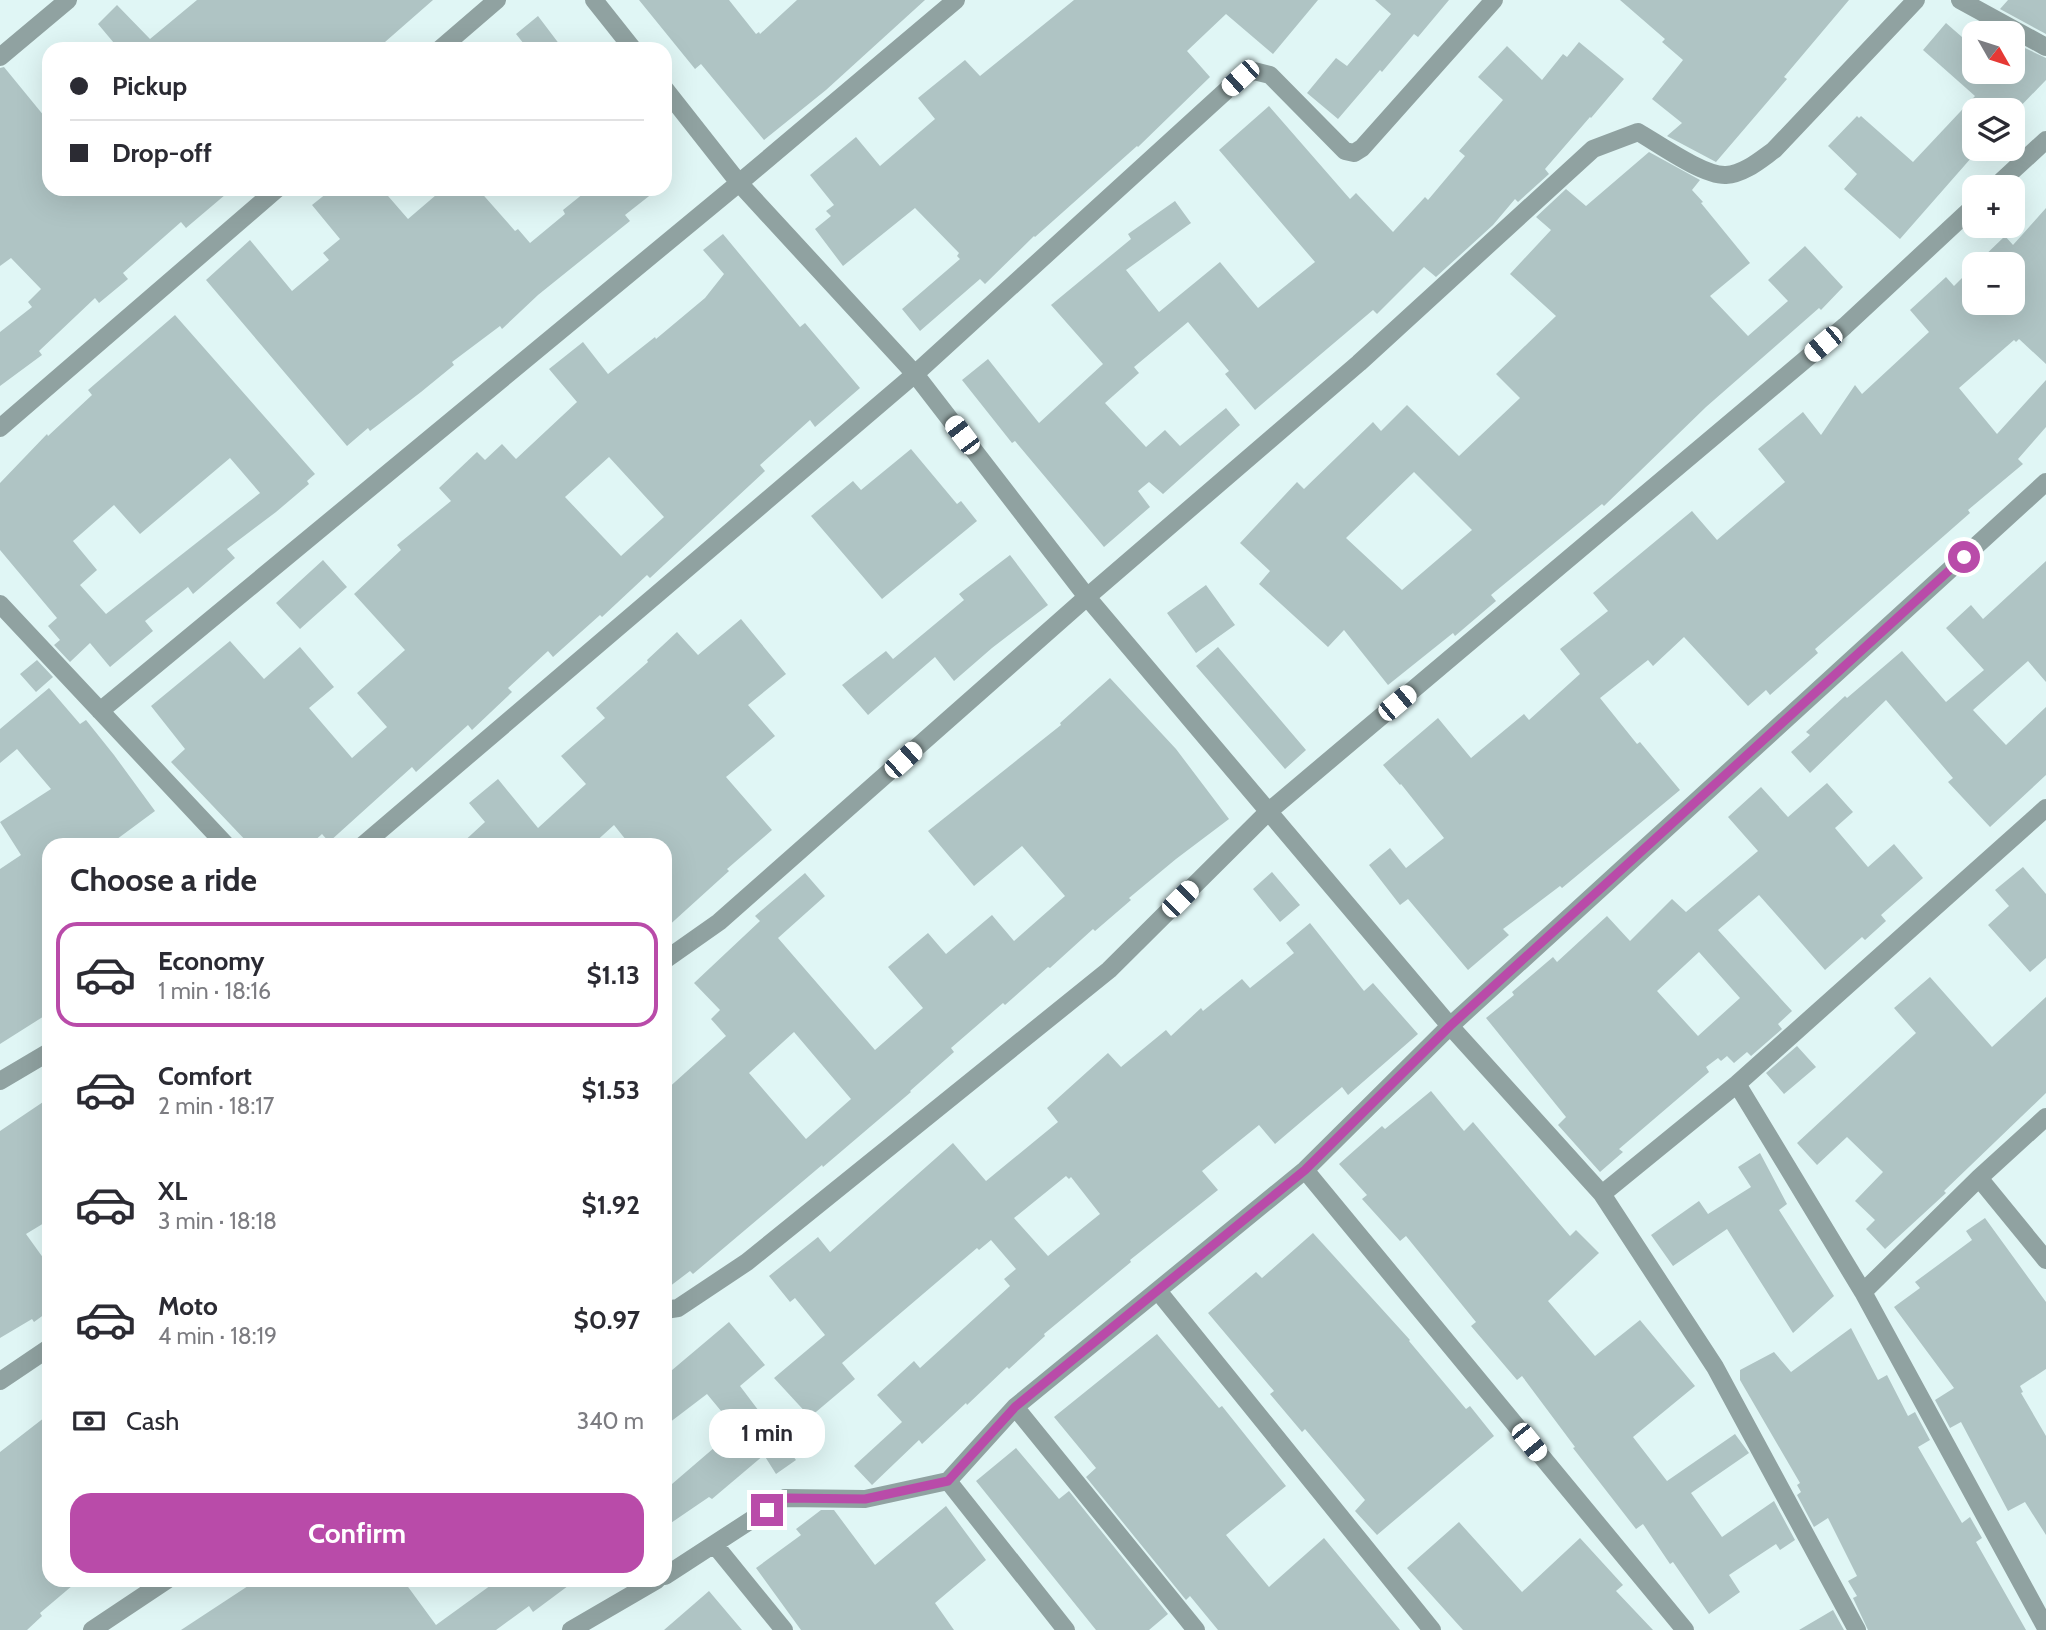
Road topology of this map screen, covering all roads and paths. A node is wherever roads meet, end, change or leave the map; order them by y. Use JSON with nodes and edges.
{"nodes":[{"id":1,"x":68,"y":0,"type":"edge"},
{"id":2,"x":497,"y":0,"type":"edge"},
{"id":3,"x":956,"y":0,"type":"edge"},
{"id":4,"x":1494,"y":0,"type":"edge"},
{"id":5,"x":1916,"y":0,"type":"edge"},
{"id":6,"x":1960,"y":0,"type":"edge"},
{"id":7,"x":600,"y":2,"type":"edge"},
{"id":8,"x":448,"y":42,"type":"edge"},
{"id":9,"x":628,"y":42,"type":"edge"},
{"id":10,"x":2046,"y":47,"type":"edge"},
{"id":11,"x":0,"y":57,"type":"edge"},
{"id":12,"x":672,"y":98,"type":"edge"},
{"id":13,"x":2046,"y":140,"type":"edge"},
{"id":14,"x":2008,"y":175,"type":"edge"},
{"id":15,"x":739,"y":183,"type":"junction"},
{"id":16,"x":270,"y":196,"type":"edge"},
{"id":17,"x":1962,"y":217,"type":"edge"},
{"id":18,"x":915,"y":374,"type":"junction"},
{"id":19,"x":0,"y":428,"type":"edge"},
{"id":20,"x":2046,"y":482,"type":"edge"},
{"id":21,"x":1087,"y":597,"type":"junction"},
{"id":22,"x":0,"y":604,"type":"edge"},
{"id":23,"x":100,"y":711,"type":"junction"},
{"id":24,"x":2046,"y":808,"type":"edge"},
{"id":25,"x":1269,"y":811,"type":"junction"},
{"id":26,"x":219,"y":838,"type":"edge"},
{"id":27,"x":371,"y":838,"type":"edge"},
{"id":28,"x":672,"y":955,"type":"edge"},
{"id":29,"x":1450,"y":1026,"type":"junction"},
{"id":30,"x":42,"y":1056,"type":"edge"},
{"id":31,"x":0,"y":1081,"type":"edge"},
{"id":32,"x":1737,"y":1084,"type":"junction"},
{"id":33,"x":2046,"y":1116,"type":"edge"},
{"id":34,"x":1305,"y":1170,"type":"junction"},
{"id":35,"x":1979,"y":1178,"type":"junction"},
{"id":36,"x":1602,"y":1194,"type":"junction"},
{"id":37,"x":2046,"y":1260,"type":"edge"},
{"id":38,"x":1157,"y":1291,"type":"junction"},
{"id":39,"x":1863,"y":1292,"type":"junction"},
{"id":40,"x":672,"y":1309,"type":"edge"},
{"id":41,"x":42,"y":1353,"type":"edge"},
{"id":42,"x":0,"y":1381,"type":"edge"},
{"id":43,"x":1015,"y":1407,"type":"junction"},
{"id":44,"x":948,"y":1481,"type":"junction"},
{"id":45,"x":715,"y":1544,"type":"junction"},
{"id":46,"x":672,"y":1572,"type":"edge"},
{"id":47,"x":156,"y":1587,"type":"edge"},
{"id":48,"x":645,"y":1587,"type":"edge"},
{"id":49,"x":2046,"y":1628,"type":"edge"},
{"id":50,"x":92,"y":1630,"type":"edge"},
{"id":51,"x":571,"y":1630,"type":"edge"},
{"id":52,"x":784,"y":1630,"type":"edge"},
{"id":53,"x":1066,"y":1630,"type":"edge"},
{"id":54,"x":1196,"y":1630,"type":"edge"},
{"id":55,"x":1432,"y":1630,"type":"edge"},
{"id":56,"x":1685,"y":1630,"type":"edge"},
{"id":57,"x":1857,"y":1630,"type":"edge"}],
"edges":[{"from":1,"to":11,"type":"street"},
{"from":2,"to":8,"type":"street"},
{"from":3,"to":15,"type":"street"},
{"from":4,"to":18,"type":"street"},
{"from":5,"to":21,"type":"street"},
{"from":6,"to":10,"type":"street"},
{"from":7,"to":9,"type":"street"},
{"from":12,"to":15,"type":"street"},
{"from":13,"to":14,"type":"street"},
{"from":15,"to":18,"type":"street"},
{"from":15,"to":23,"type":"street"},
{"from":16,"to":19,"type":"street"},
{"from":17,"to":25,"type":"street"},
{"from":18,"to":21,"type":"street"},
{"from":18,"to":27,"type":"street"},
{"from":20,"to":29,"type":"street"},
{"from":21,"to":25,"type":"street"},
{"from":21,"to":28,"type":"street"},
{"from":22,"to":23,"type":"street"},
{"from":23,"to":26,"type":"street"},
{"from":24,"to":32,"type":"street"},
{"from":25,"to":29,"type":"street"},
{"from":25,"to":40,"type":"street"},
{"from":29,"to":34,"type":"street"},
{"from":29,"to":36,"type":"street"},
{"from":30,"to":31,"type":"street"},
{"from":32,"to":36,"type":"street"},
{"from":32,"to":39,"type":"street"},
{"from":33,"to":35,"type":"street"},
{"from":34,"to":38,"type":"street"},
{"from":34,"to":56,"type":"street"},
{"from":35,"to":37,"type":"street"},
{"from":35,"to":39,"type":"street"},
{"from":36,"to":57,"type":"street"},
{"from":38,"to":43,"type":"street"},
{"from":38,"to":55,"type":"street"},
{"from":39,"to":49,"type":"street"},
{"from":41,"to":42,"type":"street"},
{"from":43,"to":44,"type":"street"},
{"from":43,"to":54,"type":"street"},
{"from":44,"to":45,"type":"street"},
{"from":44,"to":53,"type":"street"},
{"from":45,"to":46,"type":"street"},
{"from":45,"to":52,"type":"street"},
{"from":47,"to":50,"type":"street"},
{"from":48,"to":51,"type":"street"}]}
